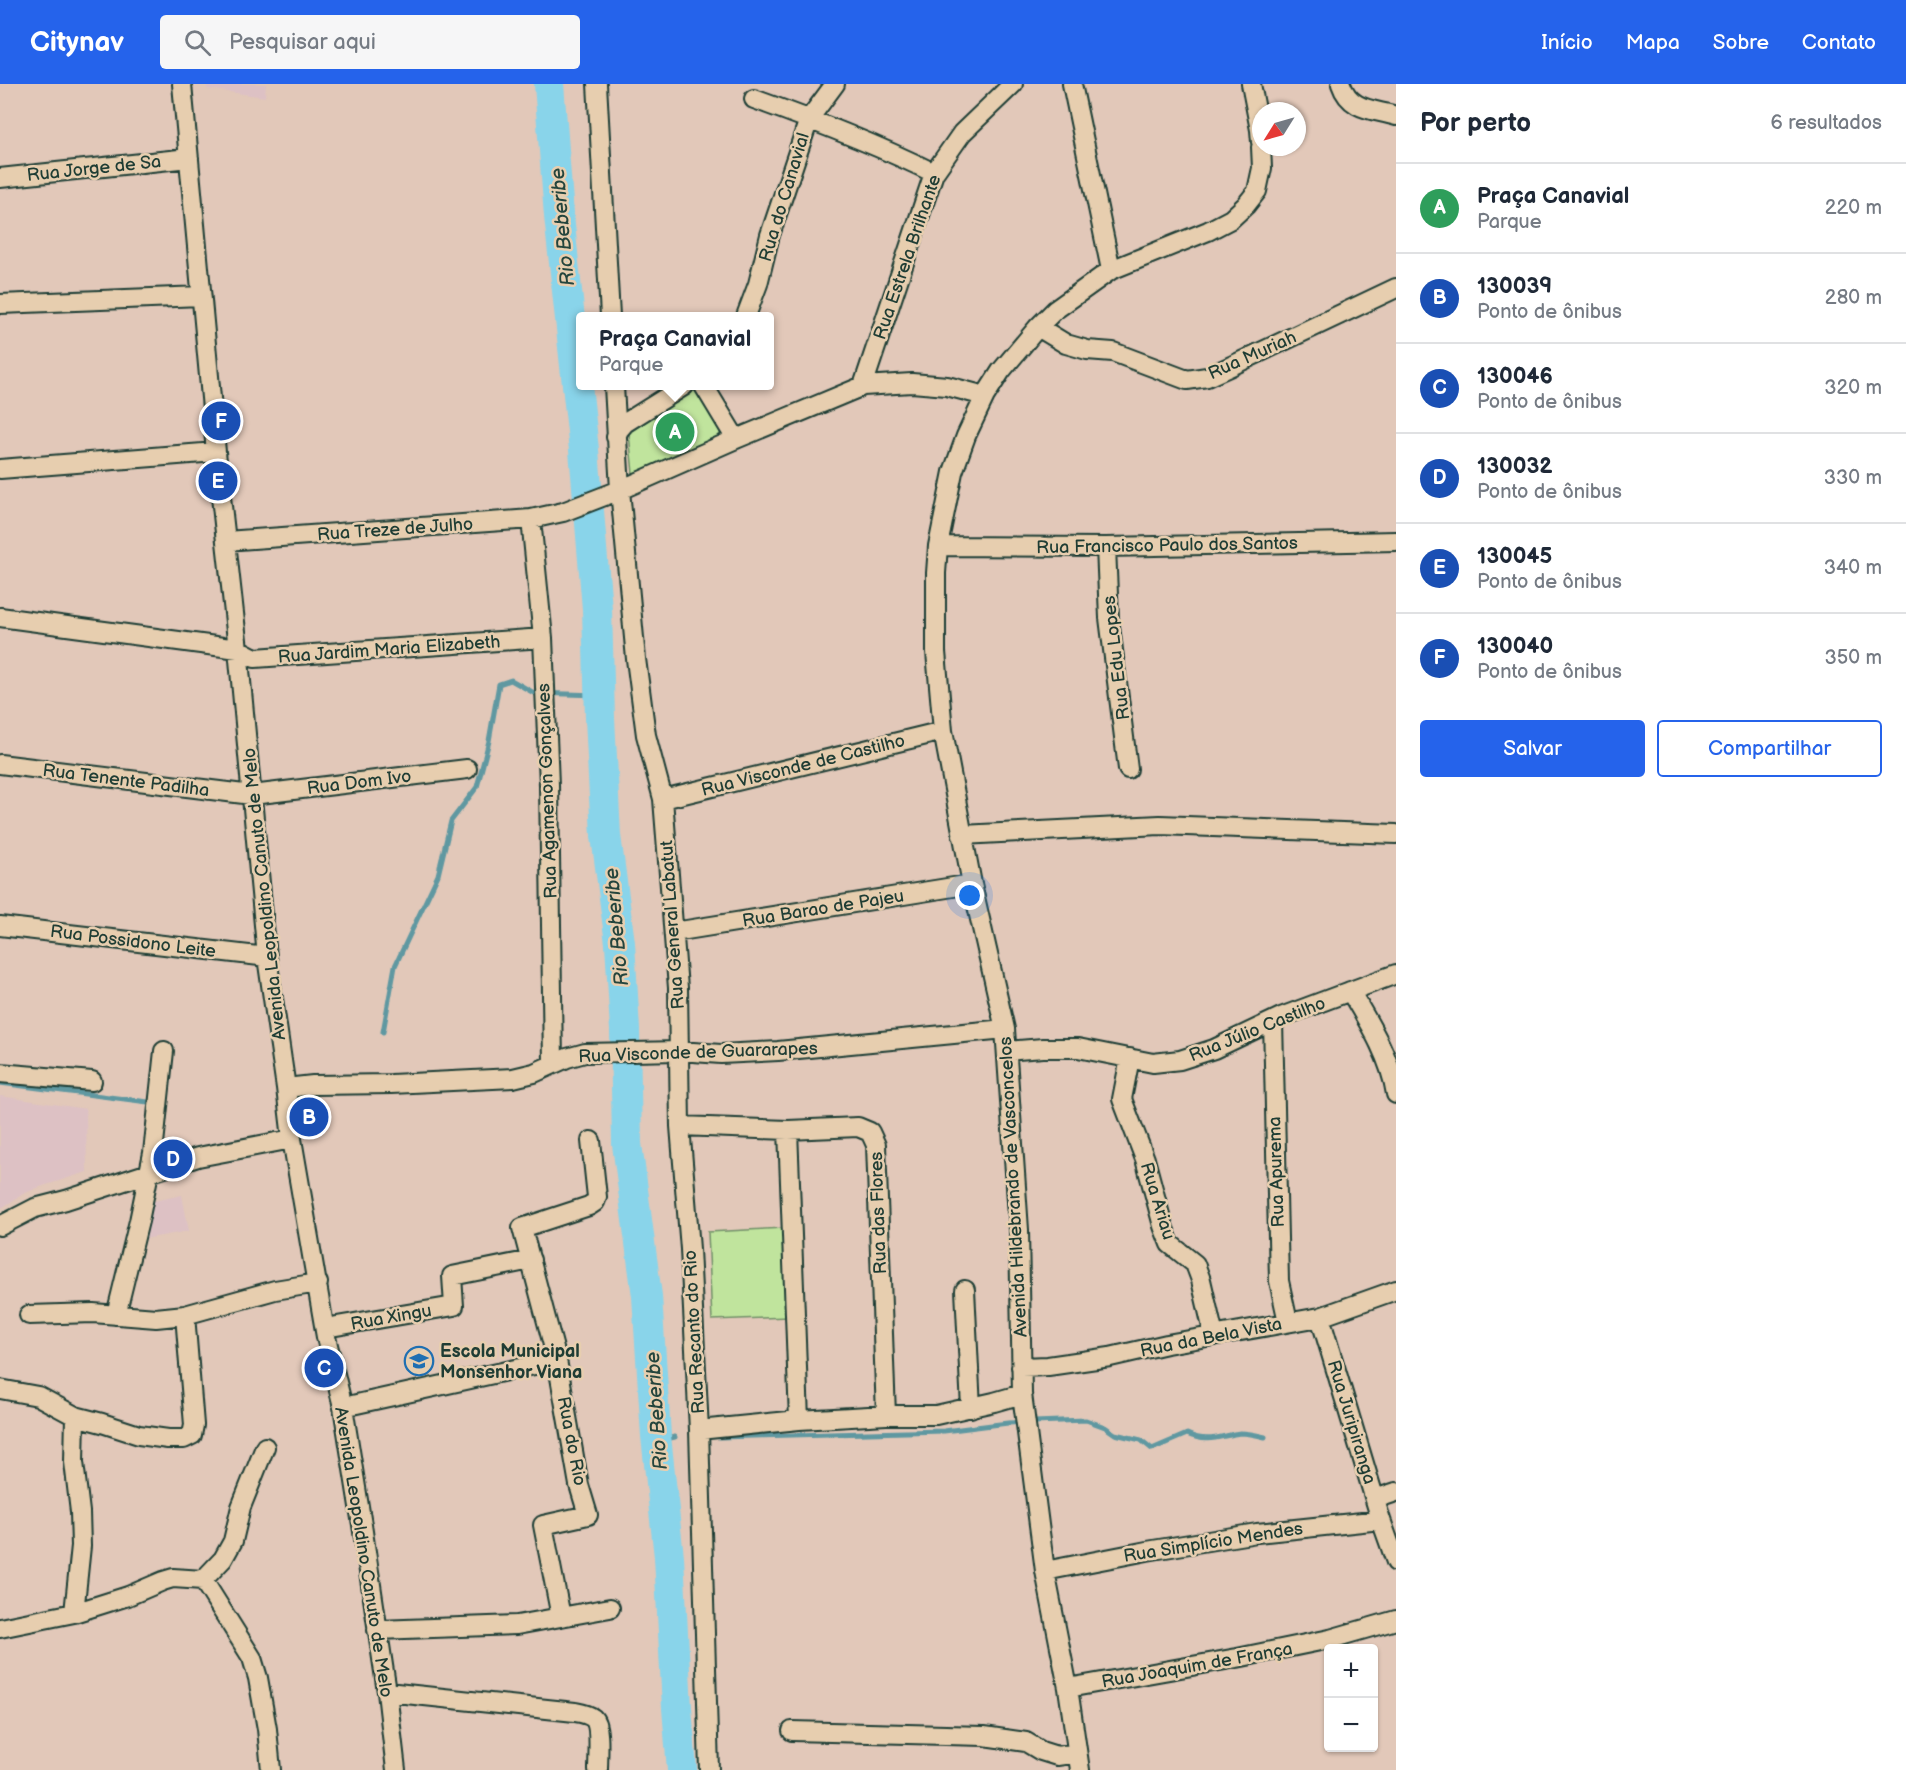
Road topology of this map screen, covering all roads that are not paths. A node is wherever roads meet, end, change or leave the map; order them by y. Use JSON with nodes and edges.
{"nodes":[{"id":1,"x":182,"y":84,"type":"edge"},
{"id":2,"x":597,"y":84,"type":"edge"},
{"id":3,"x":835,"y":84,"type":"edge"},
{"id":4,"x":1013,"y":84,"type":"edge"},
{"id":5,"x":1072,"y":84,"type":"edge"},
{"id":6,"x":1251,"y":84,"type":"edge"},
{"id":7,"x":1341,"y":84,"type":"edge"},
{"id":8,"x":754,"y":99,"type":"dead end"},
{"id":9,"x":1254,"y":102,"type":"edge"},
{"id":10,"x":1396,"y":116,"type":"edge"},
{"id":11,"x":809,"y":119,"type":"junction"},
{"id":12,"x":1261,"y":156,"type":"edge"},
{"id":13,"x":189,"y":158,"type":"junction"},
{"id":14,"x":934,"y":173,"type":"junction"},
{"id":15,"x":0,"y":178,"type":"edge"},
{"id":16,"x":1111,"y":270,"type":"junction"},
{"id":17,"x":1396,"y":288,"type":"edge"},
{"id":18,"x":201,"y":296,"type":"junction"},
{"id":19,"x":0,"y":304,"type":"edge"},
{"id":20,"x":610,"y":312,"type":"edge"},
{"id":21,"x":748,"y":312,"type":"edge"},
{"id":22,"x":1038,"y":327,"type":"junction"},
{"id":23,"x":863,"y":386,"type":"junction"},
{"id":24,"x":614,"y":390,"type":"edge"},
{"id":25,"x":678,"y":390,"type":"edge"},
{"id":26,"x":706,"y":390,"type":"edge"},
{"id":27,"x":985,"y":396,"type":"junction"},
{"id":28,"x":616,"y":437,"type":"junction"},
{"id":29,"x":736,"y":439,"type":"junction"},
{"id":30,"x":216,"y":452,"type":"junction"},
{"id":31,"x":0,"y":469,"type":"edge"},
{"id":32,"x":620,"y":489,"type":"junction"},
{"id":33,"x":531,"y":519,"type":"junction"},
{"id":34,"x":226,"y":541,"type":"junction"},
{"id":35,"x":1396,"y":541,"type":"edge"},
{"id":36,"x":938,"y":546,"type":"junction"},
{"id":37,"x":1106,"y":547,"type":"junction"},
{"id":38,"x":0,"y":617,"type":"edge"},
{"id":39,"x":543,"y":638,"type":"junction"},
{"id":40,"x":238,"y":649,"type":"junction"},
{"id":41,"x":943,"y":731,"type":"junction"},
{"id":42,"x":0,"y":764,"type":"edge"},
{"id":43,"x":1128,"y":768,"type":"dead end"},
{"id":44,"x":466,"y":769,"type":"dead end"},
{"id":45,"x":252,"y":795,"type":"junction"},
{"id":46,"x":663,"y":799,"type":"junction"},
{"id":47,"x":1396,"y":834,"type":"edge"},
{"id":48,"x":962,"y":835,"type":"junction"},
{"id":49,"x":972,"y":884,"type":"junction"},
{"id":50,"x":0,"y":926,"type":"edge"},
{"id":51,"x":674,"y":932,"type":"junction"},
{"id":52,"x":267,"y":957,"type":"junction"},
{"id":53,"x":1396,"y":974,"type":"edge"},
{"id":54,"x":1350,"y":991,"type":"junction"},
{"id":55,"x":1273,"y":1021,"type":"junction"},
{"id":56,"x":1005,"y":1029,"type":"junction"},
{"id":57,"x":1007,"y":1050,"type":"junction"},
{"id":58,"x":164,"y":1051,"type":"dead end"},
{"id":59,"x":679,"y":1051,"type":"junction"},
{"id":60,"x":1130,"y":1058,"type":"junction"},
{"id":61,"x":553,"y":1064,"type":"junction"},
{"id":62,"x":0,"y":1073,"type":"edge"},
{"id":63,"x":92,"y":1081,"type":"dead end"},
{"id":64,"x":286,"y":1088,"type":"junction"},
{"id":65,"x":1396,"y":1094,"type":"edge"},
{"id":66,"x":680,"y":1126,"type":"junction"},
{"id":67,"x":788,"y":1130,"type":"junction"},
{"id":68,"x":291,"y":1139,"type":"junction"},
{"id":69,"x":591,"y":1141,"type":"dead end"},
{"id":70,"x":148,"y":1173,"type":"junction"},
{"id":71,"x":0,"y":1226,"type":"edge"},
{"id":72,"x":531,"y":1260,"type":"junction"},
{"id":73,"x":318,"y":1283,"type":"junction"},
{"id":74,"x":965,"y":1290,"type":"dead end"},
{"id":75,"x":1396,"y":1290,"type":"edge"},
{"id":76,"x":29,"y":1315,"type":"dead end"},
{"id":77,"x":116,"y":1315,"type":"junction"},
{"id":78,"x":185,"y":1315,"type":"junction"},
{"id":79,"x":1320,"y":1317,"type":"junction"},
{"id":80,"x":1288,"y":1322,"type":"junction"},
{"id":81,"x":325,"y":1328,"type":"junction"},
{"id":82,"x":1214,"y":1336,"type":"junction"},
{"id":83,"x":557,"y":1360,"type":"junction"},
{"id":84,"x":1022,"y":1367,"type":"junction"},
{"id":85,"x":0,"y":1389,"type":"edge"},
{"id":86,"x":1023,"y":1402,"type":"junction"},
{"id":87,"x":343,"y":1407,"type":"junction"},
{"id":88,"x":970,"y":1408,"type":"junction"},
{"id":89,"x":886,"y":1415,"type":"junction"},
{"id":90,"x":75,"y":1416,"type":"junction"},
{"id":91,"x":799,"y":1420,"type":"junction"},
{"id":92,"x":699,"y":1430,"type":"junction"},
{"id":93,"x":265,"y":1447,"type":"dead end"},
{"id":94,"x":1396,"y":1492,"type":"edge"},
{"id":95,"x":1375,"y":1499,"type":"junction"},
{"id":96,"x":1381,"y":1520,"type":"junction"},
{"id":97,"x":1396,"y":1562,"type":"edge"},
{"id":98,"x":1045,"y":1570,"type":"junction"},
{"id":99,"x":203,"y":1580,"type":"junction"},
{"id":100,"x":610,"y":1608,"type":"dead end"},
{"id":101,"x":74,"y":1613,"type":"junction"},
{"id":102,"x":561,"y":1617,"type":"junction"},
{"id":103,"x":1396,"y":1620,"type":"edge"},
{"id":104,"x":0,"y":1628,"type":"edge"},
{"id":105,"x":378,"y":1630,"type":"junction"},
{"id":106,"x":1068,"y":1688,"type":"junction"},
{"id":107,"x":387,"y":1692,"type":"junction"},
{"id":108,"x":792,"y":1731,"type":"dead end"},
{"id":109,"x":1079,"y":1762,"type":"edge"},
{"id":110,"x":271,"y":1770,"type":"edge"},
{"id":111,"x":393,"y":1770,"type":"edge"},
{"id":112,"x":598,"y":1770,"type":"edge"},
{"id":113,"x":709,"y":1770,"type":"edge"}],
"edges":[{"from":1,"to":13,"type":"street","name":"Avenida Leopoldino Canuto de Melo"},
{"from":2,"to":20,"type":"street"},
{"from":3,"to":11,"type":"street","name":"Rua do Canavial"},
{"from":4,"to":14,"type":"street","name":"Rua Estrela Brilhante"},
{"from":5,"to":16,"type":"street"},
{"from":6,"to":9,"type":"street"},
{"from":7,"to":10,"type":"street"},
{"from":8,"to":11,"type":"street"},
{"from":11,"to":14,"type":"street"},
{"from":11,"to":21,"type":"street","name":"Rua do Canavial"},
{"from":12,"to":16,"type":"street","name":"Avenida Hildebrando de Vasconcelos"},
{"from":13,"to":15,"type":"street","name":"Rua Jorge de Sa"},
{"from":13,"to":18,"type":"street","name":"Avenida Leopoldino Canuto de Melo"},
{"from":14,"to":23,"type":"street","name":"Rua Estrela Brilhante"},
{"from":16,"to":22,"type":"street","name":"Avenida Hildebrando de Vasconcelos"},
{"from":17,"to":22,"type":"street","name":"Rua Muriah"},
{"from":18,"to":19,"type":"street"},
{"from":18,"to":30,"type":"street","name":"Avenida Leopoldino Canuto de Melo"},
{"from":22,"to":27,"type":"street","name":"Avenida Hildebrando de Vasconcelos"},
{"from":23,"to":27,"type":"street","name":"Rua Treze de Julho"},
{"from":23,"to":29,"type":"street","name":"Rua Treze de Julho"},
{"from":24,"to":28,"type":"street"},
{"from":25,"to":28,"type":"street"},
{"from":26,"to":29,"type":"street"},
{"from":27,"to":36,"type":"street","name":"Avenida Hildebrando de Vasconcelos"},
{"from":28,"to":32,"type":"street"},
{"from":29,"to":32,"type":"street","name":"Rua Treze de Julho"},
{"from":30,"to":31,"type":"street"},
{"from":30,"to":34,"type":"street","name":"Avenida Leopoldino Canuto de Melo"},
{"from":32,"to":33,"type":"street","name":"Rua Treze de Julho"},
{"from":32,"to":46,"type":"street","name":"Rua General Labatut"},
{"from":33,"to":34,"type":"street","name":"Rua Treze de Julho"},
{"from":33,"to":39,"type":"street","name":"Rua Agamenon Gonçalves"},
{"from":34,"to":40,"type":"street","name":"Avenida Leopoldino Canuto de Melo"},
{"from":35,"to":37,"type":"street","name":"Rua Francisco Paulo dos Santos"},
{"from":36,"to":37,"type":"street","name":"Rua Francisco Paulo dos Santos"},
{"from":36,"to":41,"type":"street","name":"Avenida Hildebrando de Vasconcelos"},
{"from":37,"to":43,"type":"street","name":"Rua Edu Lopes"},
{"from":38,"to":40,"type":"street","name":"Rua Jardim Maria Elizabeth"},
{"from":39,"to":40,"type":"street","name":"Rua Jardim Maria Elizabeth"},
{"from":39,"to":61,"type":"street","name":"Rua Agamenon Gonçalves"},
{"from":40,"to":45,"type":"street","name":"Avenida Leopoldino Canuto de Melo"},
{"from":41,"to":46,"type":"street","name":"Rua Visconde de Castilho"},
{"from":41,"to":48,"type":"street","name":"Avenida Hildebrando de Vasconcelos"},
{"from":42,"to":45,"type":"street","name":"Rua Tenente Padilha"},
{"from":44,"to":45,"type":"street","name":"Rua Dom Ivo"},
{"from":45,"to":52,"type":"street","name":"Avenida Leopoldino Canuto de Melo"},
{"from":46,"to":51,"type":"street","name":"Rua General Labatut"},
{"from":47,"to":48,"type":"street"},
{"from":48,"to":49,"type":"street","name":"Avenida Hildebrando de Vasconcelos"},
{"from":49,"to":51,"type":"street","name":"Rua Barao de Pajeu"},
{"from":49,"to":56,"type":"street","name":"Avenida Hildebrando de Vasconcelos"},
{"from":50,"to":52,"type":"street","name":"Rua Possidono Leite"},
{"from":51,"to":59,"type":"street","name":"Rua General Labatut"},
{"from":52,"to":64,"type":"street","name":"Avenida Leopoldino Canuto de Melo"},
{"from":53,"to":54,"type":"street","name":"Rua Júlio Castilho"},
{"from":54,"to":55,"type":"street","name":"Rua Júlio Castilho"},
{"from":54,"to":65,"type":"street"},
{"from":55,"to":60,"type":"street","name":"Rua Júlio Castilho"},
{"from":55,"to":80,"type":"street","name":"Rua Apurema"},
{"from":56,"to":57,"type":"street","name":"Avenida Hildebrando de Vasconcelos"},
{"from":56,"to":59,"type":"street","name":"Rua Visconde de Guararapes"},
{"from":57,"to":60,"type":"street","name":"Rua Júlio Castilho"},
{"from":57,"to":84,"type":"street","name":"Avenida Hildebrando de Vasconcelos"},
{"from":58,"to":70,"type":"street"},
{"from":59,"to":61,"type":"street","name":"Rua Visconde de Guararapes"},
{"from":59,"to":66,"type":"street","name":"Rua Recanto do Rio"},
{"from":60,"to":82,"type":"street","name":"Rua Ariau"},
{"from":61,"to":64,"type":"street","name":"Rua Visconde de Guararapes"},
{"from":62,"to":63,"type":"street"},
{"from":64,"to":68,"type":"street","name":"Avenida Leopoldino Canuto de Melo"},
{"from":66,"to":67,"type":"street","name":"Rua das Flores"},
{"from":66,"to":92,"type":"street","name":"Rua Recanto do Rio"},
{"from":67,"to":89,"type":"street","name":"Rua das Flores"},
{"from":67,"to":91,"type":"street"},
{"from":68,"to":70,"type":"street"},
{"from":68,"to":73,"type":"street","name":"Avenida Leopoldino Canuto de Melo"},
{"from":69,"to":72,"type":"street","name":"Rua do Rio"},
{"from":70,"to":71,"type":"street"},
{"from":70,"to":77,"type":"street"},
{"from":72,"to":81,"type":"street","name":"Rua Xingu"},
{"from":72,"to":83,"type":"street","name":"Rua do Rio"},
{"from":73,"to":78,"type":"street"},
{"from":73,"to":81,"type":"street","name":"Avenida Leopoldino Canuto de Melo"},
{"from":74,"to":88,"type":"street"},
{"from":75,"to":79,"type":"street","name":"Rua da Bela Vista"},
{"from":76,"to":77,"type":"street"},
{"from":77,"to":78,"type":"street"},
{"from":78,"to":90,"type":"street"},
{"from":79,"to":80,"type":"street","name":"Rua da Bela Vista"},
{"from":79,"to":95,"type":"street","name":"Rua Juripiranga"},
{"from":80,"to":82,"type":"street","name":"Rua da Bela Vista"},
{"from":81,"to":87,"type":"street","name":"Avenida Leopoldino Canuto de Melo"},
{"from":82,"to":84,"type":"street","name":"Rua da Bela Vista"},
{"from":83,"to":87,"type":"street"},
{"from":83,"to":102,"type":"street","name":"Rua do Rio"},
{"from":84,"to":86,"type":"street","name":"Avenida Hildebrando de Vasconcelos"},
{"from":85,"to":90,"type":"street"},
{"from":86,"to":88,"type":"street","name":"Rua Recanto do Rio"},
{"from":86,"to":98,"type":"street","name":"Avenida Hildebrando de Vasconcelos"},
{"from":87,"to":105,"type":"street","name":"Avenida Leopoldino Canuto de Melo"},
{"from":88,"to":89,"type":"street","name":"Rua Recanto do Rio"},
{"from":89,"to":91,"type":"street","name":"Rua Recanto do Rio"},
{"from":90,"to":101,"type":"street"},
{"from":91,"to":92,"type":"street","name":"Rua Recanto do Rio"},
{"from":92,"to":113,"type":"street"},
{"from":93,"to":99,"type":"street"},
{"from":94,"to":95,"type":"street"},
{"from":95,"to":96,"type":"street","name":"Rua Juripiranga"},
{"from":96,"to":97,"type":"street","name":"Rua Juripiranga"},
{"from":96,"to":98,"type":"street","name":"Rua Simplício Mendes"},
{"from":98,"to":106,"type":"street","name":"Avenida Hildebrando de Vasconcelos"},
{"from":99,"to":101,"type":"street"},
{"from":99,"to":110,"type":"street"},
{"from":100,"to":102,"type":"street"},
{"from":101,"to":104,"type":"street"},
{"from":102,"to":105,"type":"street"},
{"from":103,"to":106,"type":"street","name":"Rua Joaquim de França"},
{"from":105,"to":107,"type":"street","name":"Avenida Leopoldino Canuto de Melo"},
{"from":106,"to":109,"type":"street","name":"Avenida Hildebrando de Vasconcelos"},
{"from":107,"to":111,"type":"street","name":"Avenida Leopoldino Canuto de Melo"},
{"from":107,"to":112,"type":"street"},
{"from":108,"to":109,"type":"street"}]}
